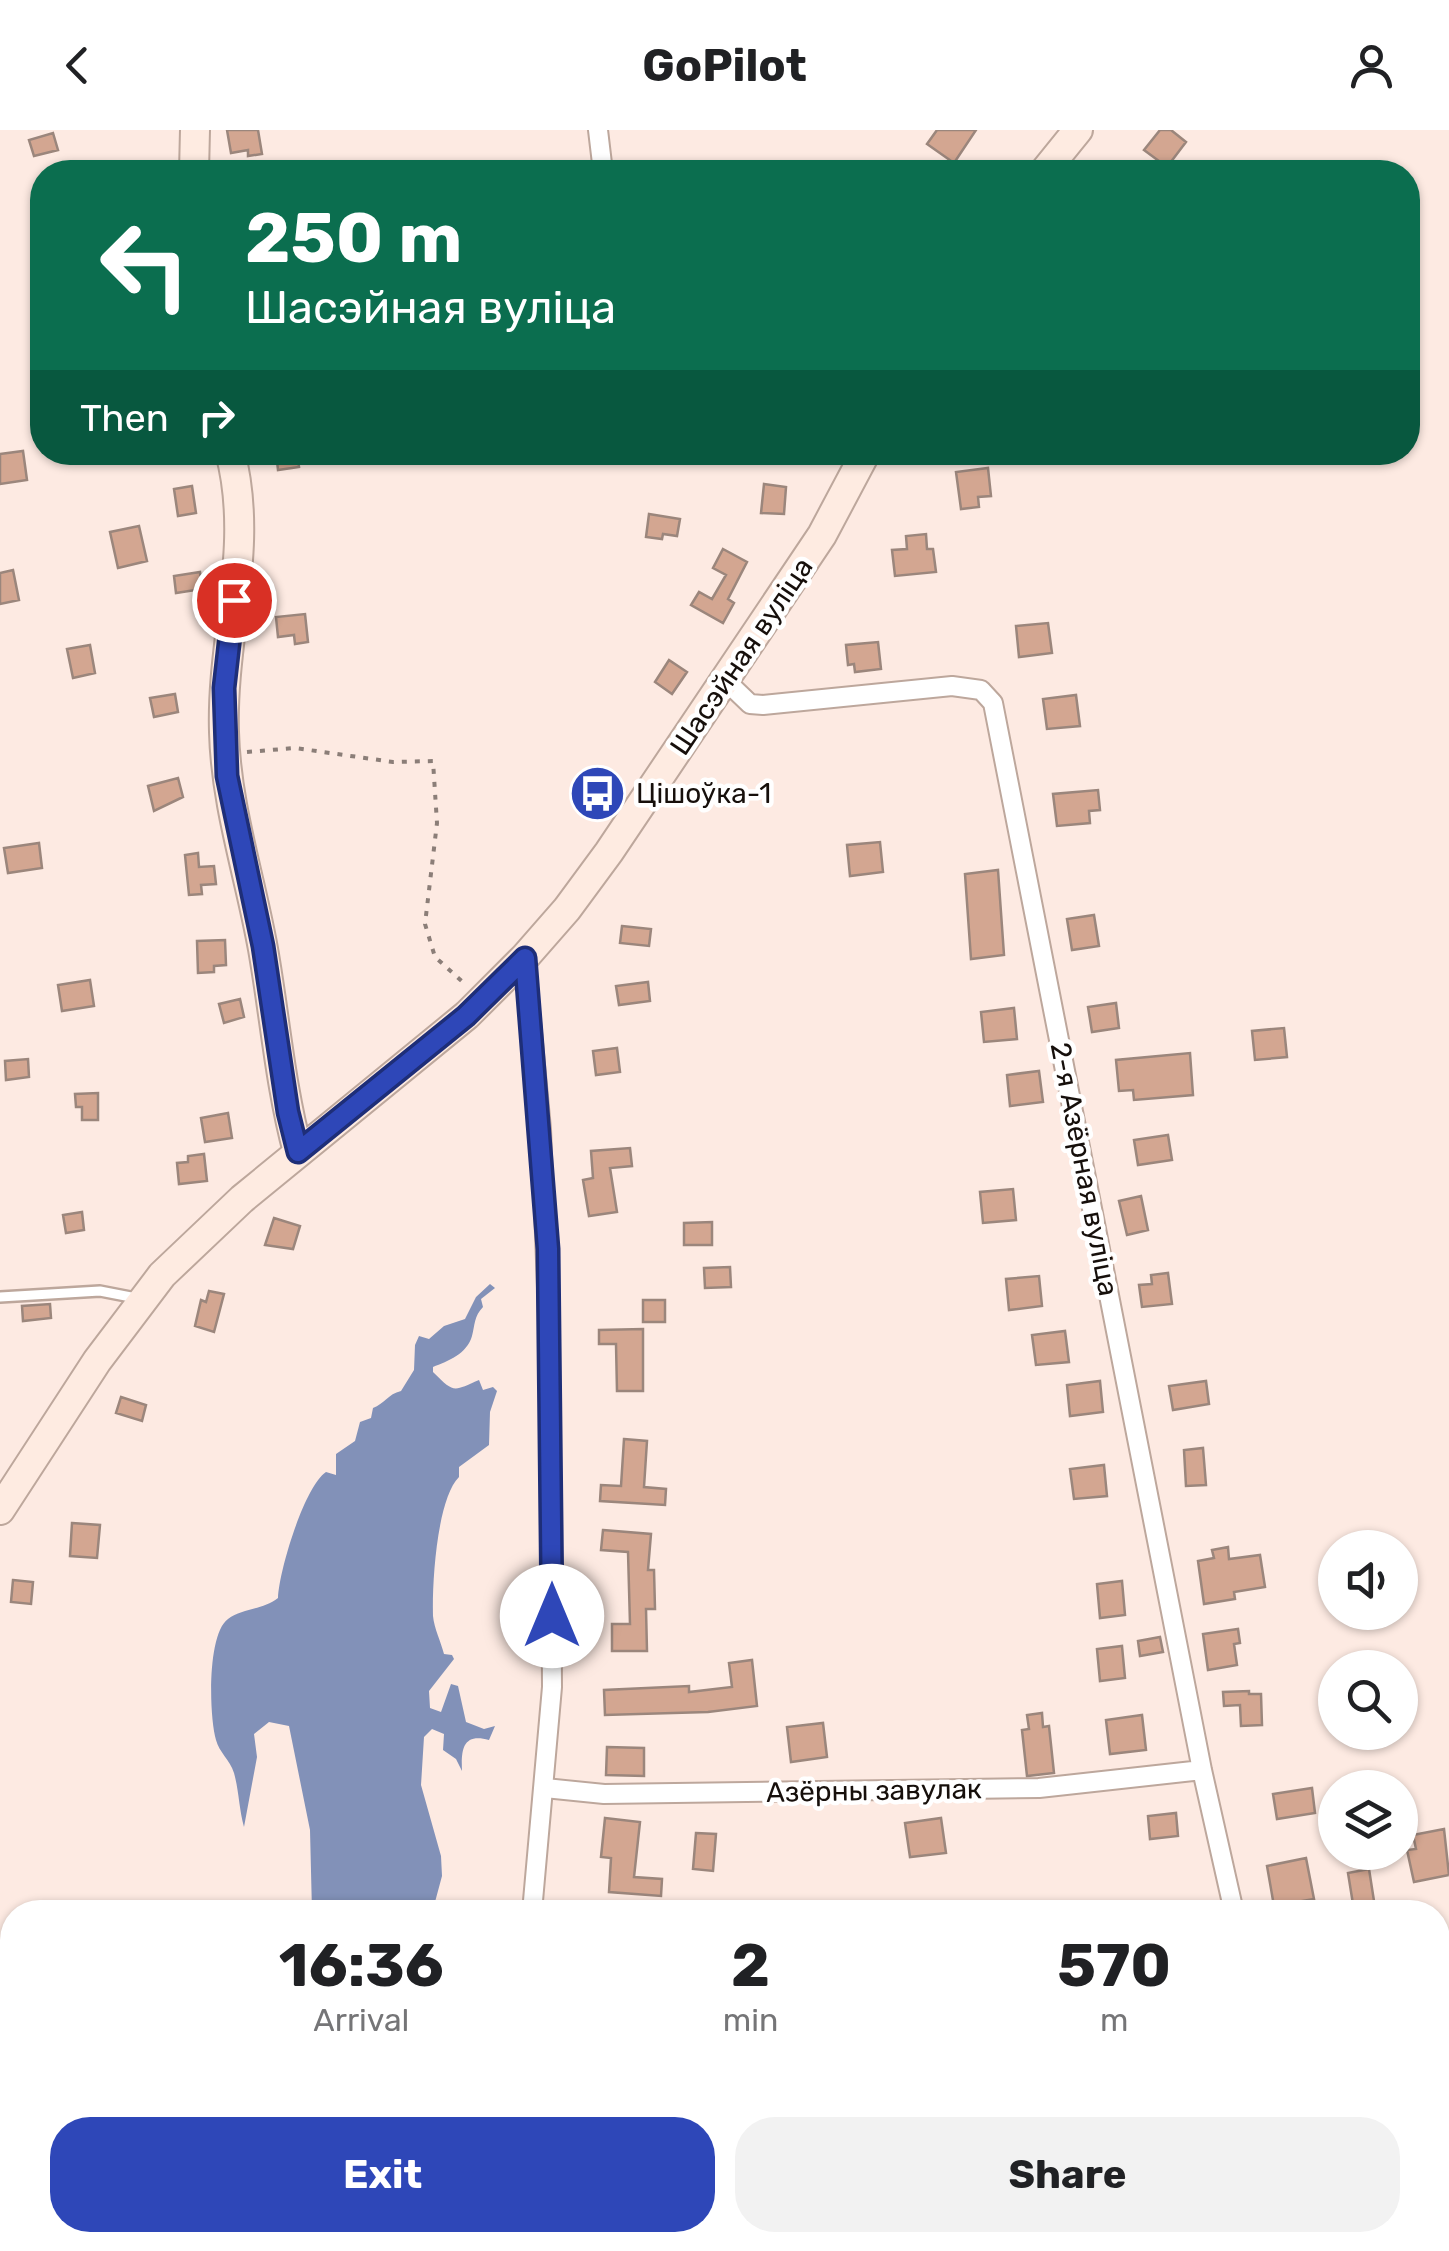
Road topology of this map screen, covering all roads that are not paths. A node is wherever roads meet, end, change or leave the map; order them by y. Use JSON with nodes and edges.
{"nodes":[{"id":1,"x":196,"y":130,"type":"edge"},
{"id":2,"x":598,"y":130,"type":"edge"},
{"id":3,"x":1078,"y":130,"type":"edge"},
{"id":4,"x":195,"y":160,"type":"edge"},
{"id":5,"x":602,"y":160,"type":"edge"},
{"id":6,"x":1054,"y":160,"type":"edge"},
{"id":7,"x":233,"y":465,"type":"edge"},
{"id":8,"x":859,"y":465,"type":"edge"},
{"id":9,"x":726,"y":681,"type":"junction"},
{"id":10,"x":525,"y":958,"type":"junction"},
{"id":11,"x":298,"y":1152,"type":"junction"},
{"id":12,"x":0,"y":1297,"type":"edge"},
{"id":13,"x":142,"y":1299,"type":"junction"},
{"id":14,"x":0,"y":1510,"type":"edge"},
{"id":15,"x":1202,"y":1770,"type":"junction"},
{"id":16,"x":545,"y":1788,"type":"junction"},
{"id":17,"x":533,"y":1900,"type":"edge"},
{"id":18,"x":1231,"y":1900,"type":"edge"}],
"edges":[{"from":1,"to":4,"type":"main road"},
{"from":2,"to":5,"type":"street"},
{"from":3,"to":6,"type":"main road"},
{"from":7,"to":11,"type":"main road"},
{"from":8,"to":9,"type":"main road","name":"Шасэйная вуліца"},
{"from":9,"to":10,"type":"main road","name":"Шасэйная вуліца"},
{"from":9,"to":15,"type":"street","name":"2-я Азёрная вуліца"},
{"from":10,"to":11,"type":"main road","name":"Шасэйная вуліца"},
{"from":10,"to":16,"type":"street"},
{"from":11,"to":13,"type":"main road","name":"Шасэйная вуліца"},
{"from":12,"to":13,"type":"lane"},
{"from":13,"to":14,"type":"main road","name":"Шасэйная вуліца"},
{"from":15,"to":16,"type":"street","name":"Азёрны завулак"},
{"from":15,"to":18,"type":"street","name":"2-я Азёрная вуліца"},
{"from":16,"to":17,"type":"street"}]}
